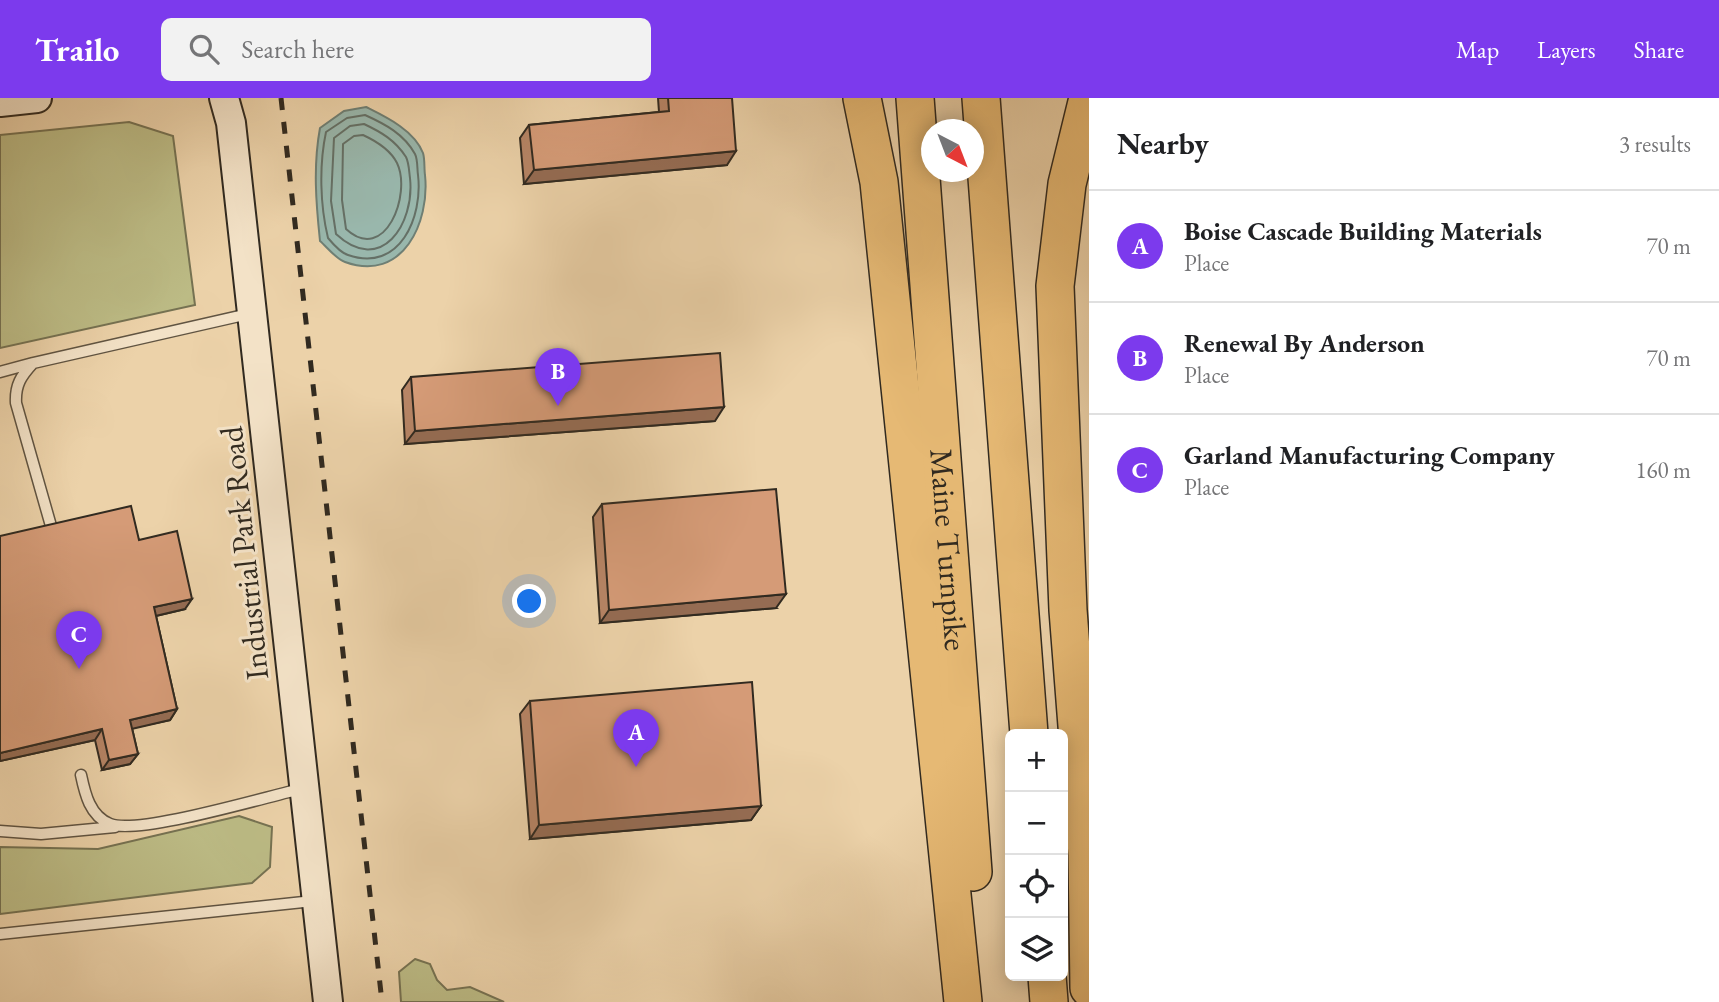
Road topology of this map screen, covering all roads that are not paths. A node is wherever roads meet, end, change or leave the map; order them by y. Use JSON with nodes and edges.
{"nodes":[{"id":1,"x":37,"y":98,"type":"edge"},
{"id":2,"x":223,"y":98,"type":"edge"},
{"id":3,"x":862,"y":98,"type":"edge"},
{"id":4,"x":915,"y":98,"type":"edge"},
{"id":5,"x":981,"y":98,"type":"edge"},
{"id":6,"x":1003,"y":98,"type":"edge"},
{"id":7,"x":1088,"y":98,"type":"edge"},
{"id":8,"x":0,"y":102,"type":"edge"},
{"id":9,"x":252,"y":313,"type":"junction"},
{"id":10,"x":33,"y":363,"type":"junction"},
{"id":11,"x":0,"y":372,"type":"edge"},
{"id":12,"x":53,"y":533,"type":"edge"},
{"id":13,"x":1029,"y":729,"type":"edge"},
{"id":14,"x":1049,"y":729,"type":"edge"},
{"id":15,"x":80,"y":775,"type":"dead end"},
{"id":16,"x":305,"y":788,"type":"junction"},
{"id":17,"x":119,"y":826,"type":"junction"},
{"id":18,"x":0,"y":831,"type":"edge"},
{"id":19,"x":317,"y":901,"type":"junction"},
{"id":20,"x":1064,"y":918,"type":"edge"},
{"id":21,"x":0,"y":934,"type":"edge"},
{"id":22,"x":1047,"y":981,"type":"edge"},
{"id":23,"x":1089,"y":988,"type":"edge"},
{"id":24,"x":328,"y":1002,"type":"edge"},
{"id":25,"x":963,"y":1002,"type":"edge"},
{"id":26,"x":983,"y":1002,"type":"edge"},
{"id":27,"x":1049,"y":1002,"type":"edge"},
{"id":28,"x":1075,"y":1002,"type":"edge"}],
"edges":[{"from":1,"to":8,"type":"street"},
{"from":2,"to":9,"type":"street","name":"Industrial Park Road"},
{"from":3,"to":25,"type":"highway"},
{"from":4,"to":26,"type":"highway","name":"Maine Turnpike"},
{"from":5,"to":13,"type":"highway","name":"Maine Turnpike"},
{"from":6,"to":14,"type":"highway"},
{"from":7,"to":23,"type":"highway"},
{"from":9,"to":10,"type":"lane"},
{"from":9,"to":16,"type":"street","name":"Industrial Park Road"},
{"from":10,"to":11,"type":"lane"},
{"from":10,"to":12,"type":"lane"},
{"from":15,"to":17,"type":"lane"},
{"from":16,"to":17,"type":"lane"},
{"from":16,"to":19,"type":"street","name":"Industrial Park Road"},
{"from":17,"to":18,"type":"lane"},
{"from":19,"to":21,"type":"lane"},
{"from":19,"to":24,"type":"street","name":"Industrial Park Road"},
{"from":20,"to":28,"type":"highway"},
{"from":22,"to":27,"type":"highway"}]}
